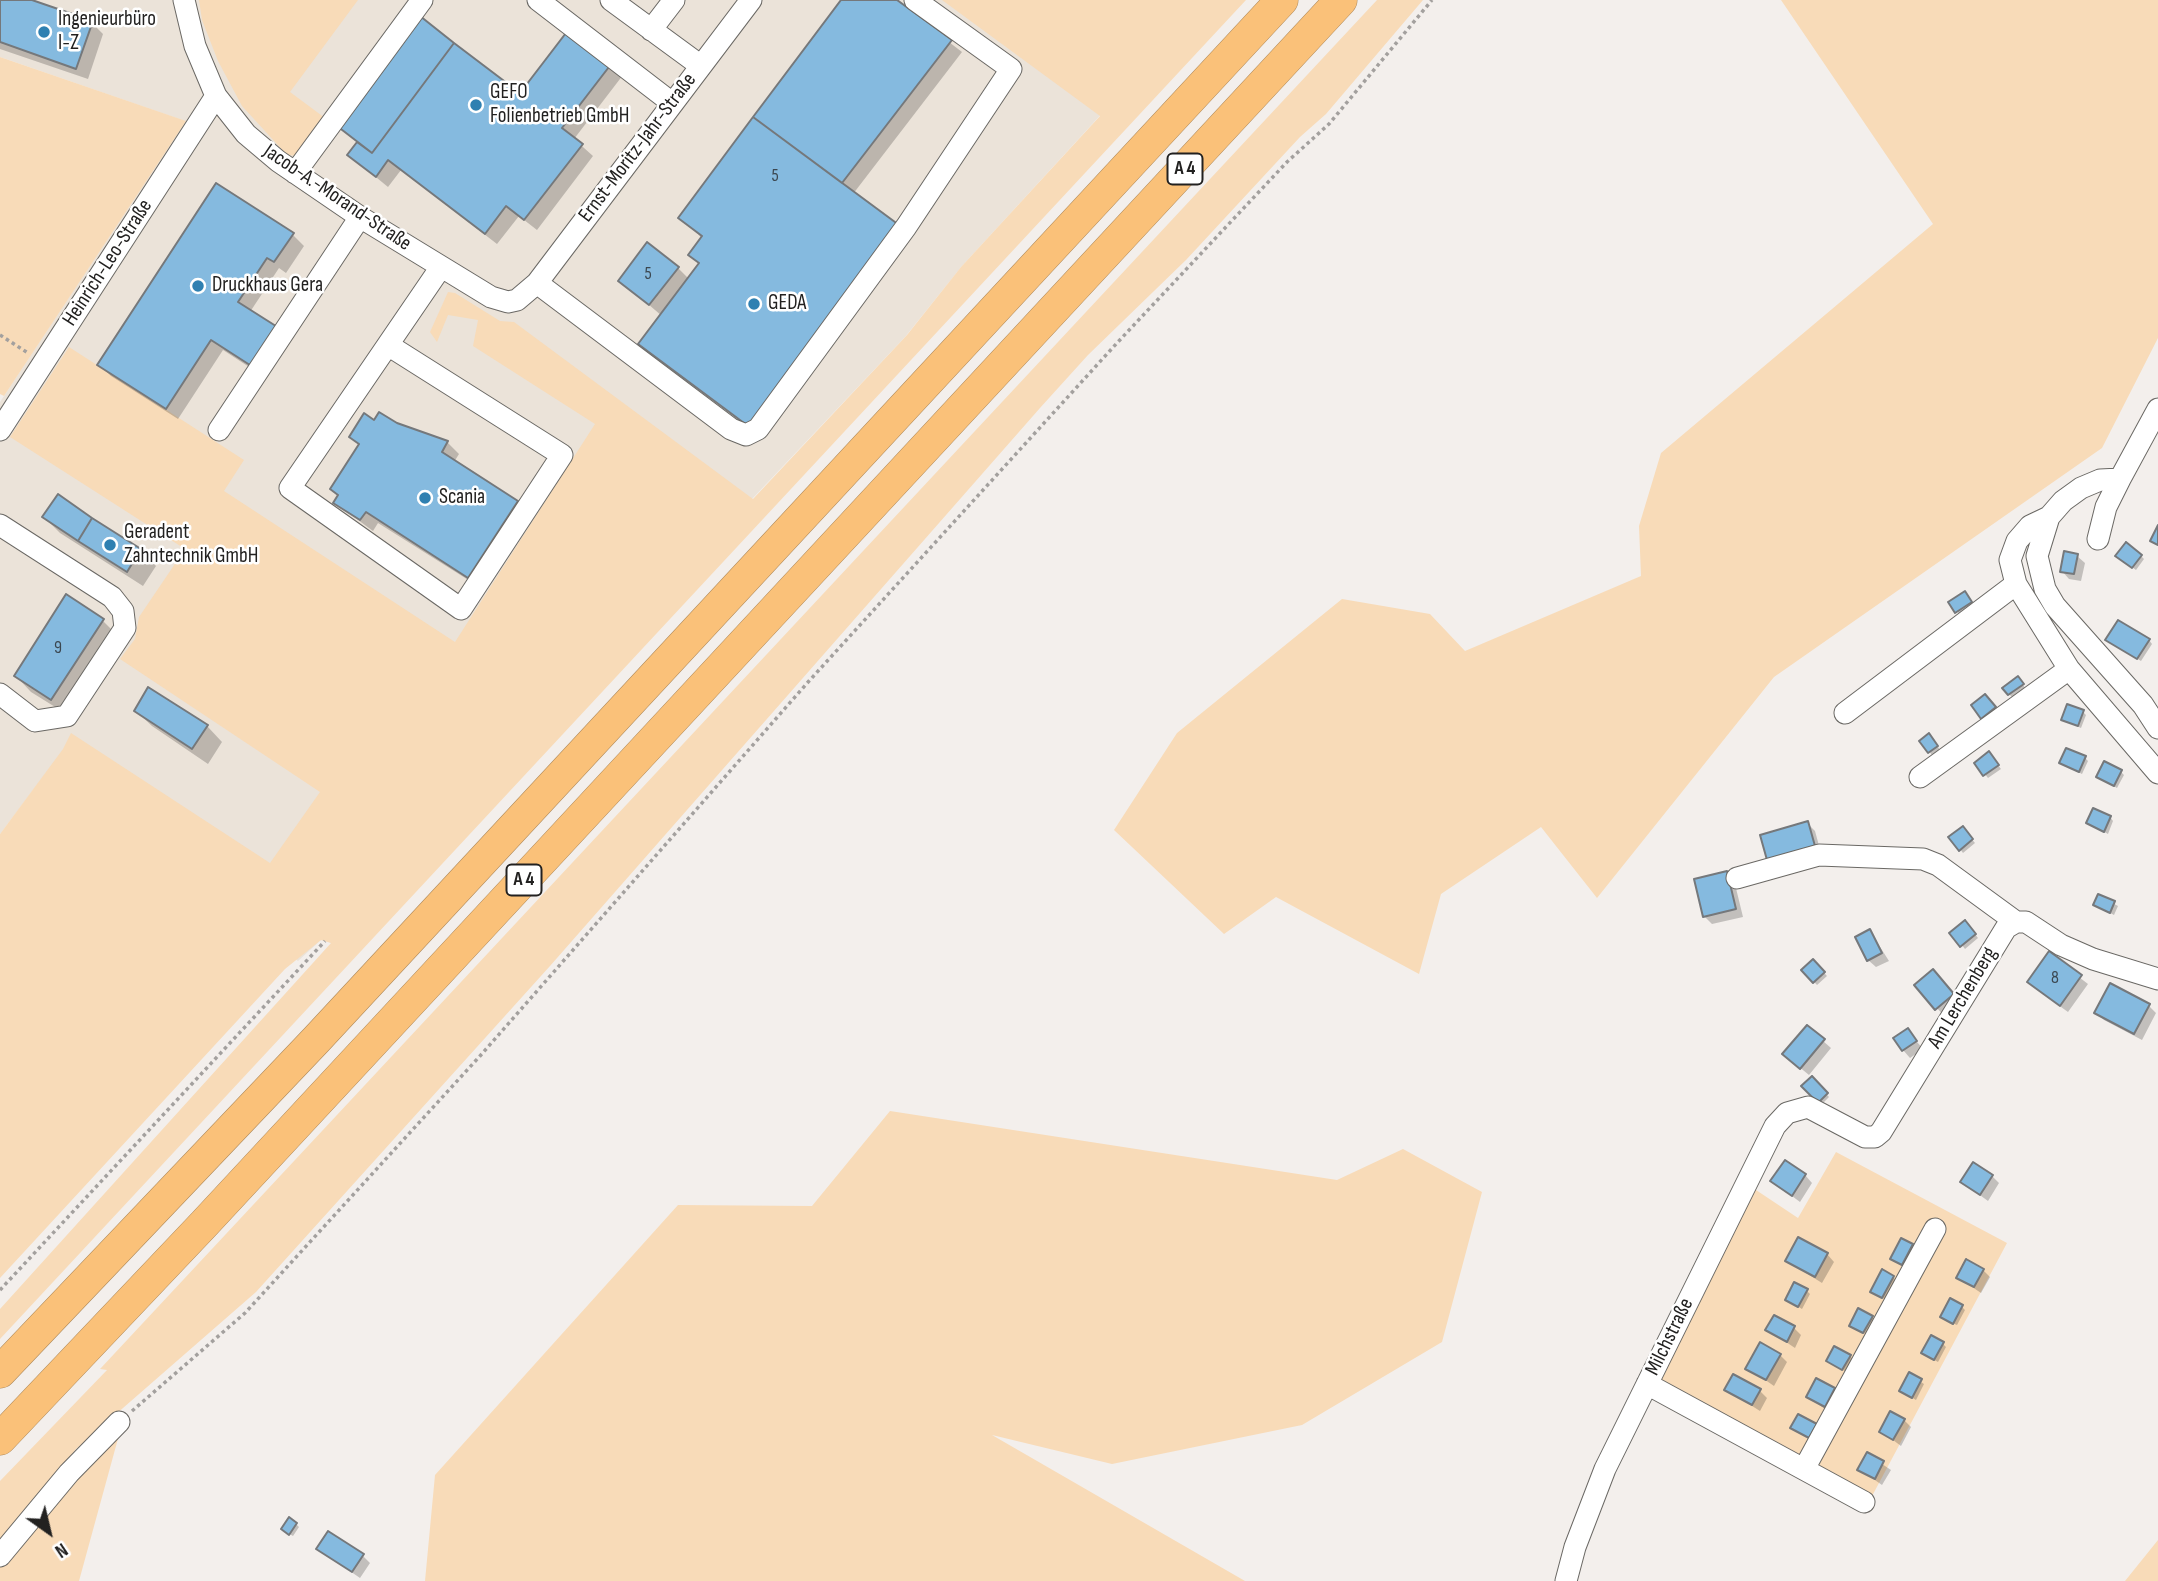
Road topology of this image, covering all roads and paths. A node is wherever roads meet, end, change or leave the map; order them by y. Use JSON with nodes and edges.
{"nodes":[{"id":1,"x":184,"y":0,"type":"edge"},
{"id":2,"x":422,"y":0,"type":"edge"},
{"id":3,"x":538,"y":0,"type":"edge"},
{"id":4,"x":611,"y":0,"type":"edge"},
{"id":5,"x":674,"y":0,"type":"edge"},
{"id":6,"x":751,"y":0,"type":"edge"},
{"id":7,"x":915,"y":0,"type":"edge"},
{"id":8,"x":1282,"y":0,"type":"edge"},
{"id":9,"x":1341,"y":0,"type":"edge"},
{"id":10,"x":1432,"y":0,"type":"edge"},
{"id":11,"x":651,"y":30,"type":"junction"},
{"id":12,"x":701,"y":65,"type":"junction"},
{"id":13,"x":216,"y":96,"type":"junction"},
{"id":14,"x":672,"y":103,"type":"junction"},
{"id":15,"x":295,"y":173,"type":"junction"},
{"id":16,"x":360,"y":217,"type":"junction"},
{"id":17,"x":440,"y":267,"type":"junction"},
{"id":18,"x":530,"y":289,"type":"junction"},
{"id":19,"x":0,"y":335,"type":"edge"},
{"id":20,"x":388,"y":345,"type":"junction"},
{"id":21,"x":43,"y":362,"type":"junction"},
{"id":22,"x":2158,"y":409,"type":"edge"},
{"id":23,"x":0,"y":430,"type":"edge"},
{"id":24,"x":219,"y":430,"type":"dead end"},
{"id":25,"x":2120,"y":479,"type":"junction"},
{"id":26,"x":2049,"y":517,"type":"junction"},
{"id":27,"x":0,"y":525,"type":"edge"},
{"id":28,"x":2098,"y":539,"type":"dead end"},
{"id":29,"x":2016,"y":584,"type":"junction"},
{"id":30,"x":2069,"y":669,"type":"junction"},
{"id":31,"x":0,"y":694,"type":"edge"},
{"id":32,"x":1845,"y":713,"type":"dead end"},
{"id":33,"x":2158,"y":728,"type":"edge"},
{"id":34,"x":2158,"y":773,"type":"edge"},
{"id":35,"x":1920,"y":777,"type":"dead end"},
{"id":36,"x":1737,"y":878,"type":"dead end"},
{"id":37,"x":2016,"y":922,"type":"junction"},
{"id":38,"x":325,"y":941,"type":"dead end"},
{"id":39,"x":2158,"y":979,"type":"edge"},
{"id":40,"x":1798,"y":1107,"type":"joint"},
{"id":41,"x":1935,"y":1229,"type":"dead end"},
{"id":42,"x":0,"y":1290,"type":"edge"},
{"id":43,"x":0,"y":1372,"type":"edge"},
{"id":44,"x":1647,"y":1384,"type":"junction"},
{"id":45,"x":119,"y":1422,"type":"joint"},
{"id":46,"x":0,"y":1439,"type":"edge"},
{"id":47,"x":1804,"y":1469,"type":"junction"},
{"id":48,"x":1864,"y":1502,"type":"dead end"},
{"id":49,"x":0,"y":1556,"type":"edge"},
{"id":50,"x":1566,"y":1581,"type":"edge"}],
"edges":[{"from":1,"to":13,"type":"street","name":"Jacob-A.-Morand-Straße"},
{"from":2,"to":15,"type":"street"},
{"from":3,"to":14,"type":"street"},
{"from":4,"to":11,"type":"street"},
{"from":5,"to":11,"type":"street"},
{"from":6,"to":12,"type":"street","name":"Ernst-Moritz-Jahr-Straße"},
{"from":7,"to":18,"type":"street"},
{"from":8,"to":43,"type":"highway","number":"A 4"},
{"from":9,"to":46,"type":"highway","number":"A 4"},
{"from":10,"to":45,"type":"path"},
{"from":11,"to":12,"type":"street"},
{"from":12,"to":14,"type":"street","name":"Ernst-Moritz-Jahr-Straße"},
{"from":13,"to":15,"type":"street","name":"Jacob-A.-Morand-Straße"},
{"from":13,"to":21,"type":"street","name":"Heinrich-Leo-Straße"},
{"from":14,"to":18,"type":"street","name":"Ernst-Moritz-Jahr-Straße"},
{"from":15,"to":16,"type":"street","name":"Jacob-A.-Morand-Straße"},
{"from":16,"to":17,"type":"street","name":"Jacob-A.-Morand-Straße"},
{"from":16,"to":24,"type":"street"},
{"from":17,"to":18,"type":"street","name":"Jacob-A.-Morand-Straße"},
{"from":17,"to":20,"type":"street"},
{"from":19,"to":21,"type":"path"},
{"from":20,"to":20,"type":"street"},
{"from":21,"to":23,"type":"street","name":"Heinrich-Leo-Straße"},
{"from":22,"to":25,"type":"street"},
{"from":25,"to":26,"type":"street"},
{"from":25,"to":28,"type":"street"},
{"from":26,"to":29,"type":"street"},
{"from":26,"to":33,"type":"street"},
{"from":27,"to":31,"type":"street"},
{"from":29,"to":30,"type":"street"},
{"from":29,"to":32,"type":"street"},
{"from":30,"to":34,"type":"street"},
{"from":30,"to":35,"type":"street"},
{"from":36,"to":37,"type":"street"},
{"from":37,"to":39,"type":"street"},
{"from":37,"to":40,"type":"street","name":"Am Lerchenberg"},
{"from":38,"to":42,"type":"path"},
{"from":40,"to":44,"type":"street","name":"Milchstraße"},
{"from":41,"to":47,"type":"street"},
{"from":44,"to":47,"type":"street"},
{"from":44,"to":50,"type":"street","name":"Milchstraße"},
{"from":45,"to":49,"type":"street"},
{"from":47,"to":48,"type":"street"}]}
